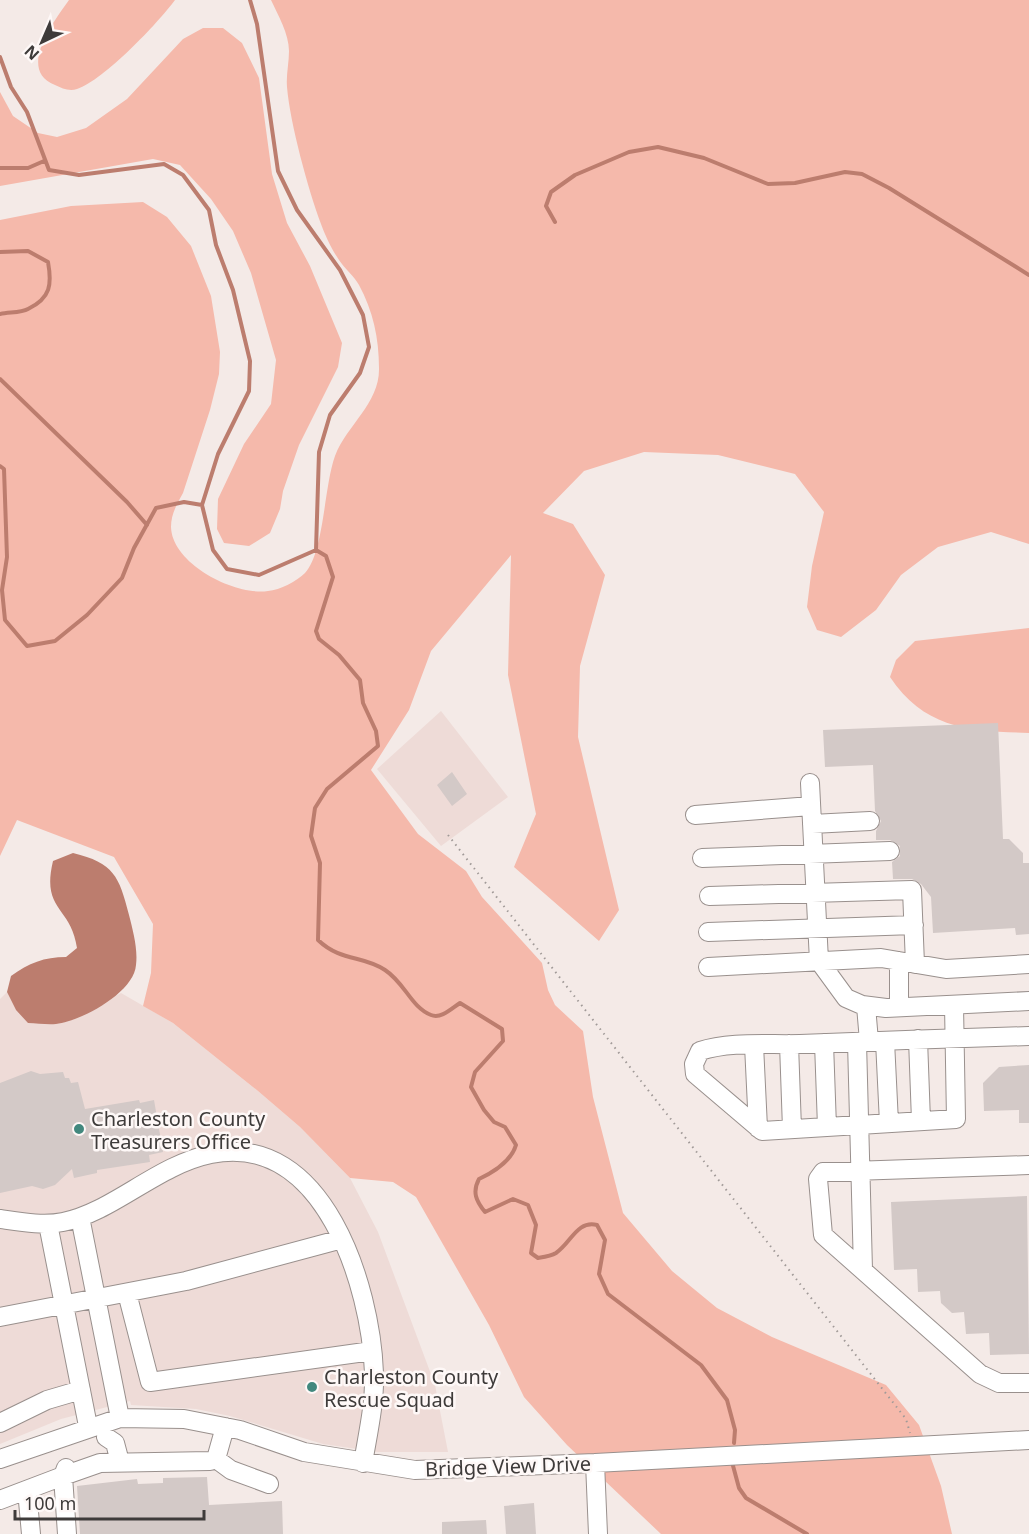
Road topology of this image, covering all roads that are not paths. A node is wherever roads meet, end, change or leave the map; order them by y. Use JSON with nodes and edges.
{"nodes":[{"id":1,"x":810,"y":783,"type":"dead end"},
{"id":2,"x":695,"y":815,"type":"dead end"},
{"id":3,"x":812,"y":815,"type":"junction"},
{"id":4,"x":870,"y":821,"type":"dead end"},
{"id":5,"x":890,"y":852,"type":"dead end"},
{"id":6,"x":813,"y":853,"type":"junction"},
{"id":7,"x":702,"y":858,"type":"dead end"},
{"id":8,"x":816,"y":894,"type":"junction"},
{"id":9,"x":709,"y":896,"type":"dead end"},
{"id":10,"x":914,"y":925,"type":"junction"},
{"id":11,"x":817,"y":929,"type":"junction"},
{"id":12,"x":708,"y":932,"type":"dead end"},
{"id":13,"x":819,"y":961,"type":"junction"},
{"id":14,"x":907,"y":963,"type":"junction"},
{"id":15,"x":1029,"y":964,"type":"edge"},
{"id":16,"x":708,"y":967,"type":"dead end"},
{"id":17,"x":1029,"y":1001,"type":"edge"},
{"id":18,"x":954,"y":1005,"type":"junction"},
{"id":19,"x":866,"y":1006,"type":"junction"},
{"id":20,"x":899,"y":1007,"type":"junction"},
{"id":21,"x":1029,"y":1036,"type":"edge"},
{"id":22,"x":953,"y":1038,"type":"junction"},
{"id":23,"x":918,"y":1040,"type":"junction"},
{"id":24,"x":870,"y":1041,"type":"junction"},
{"id":25,"x":824,"y":1043,"type":"junction"},
{"id":26,"x":789,"y":1044,"type":"junction"},
{"id":27,"x":754,"y":1045,"type":"junction"},
{"id":28,"x":921,"y":1121,"type":"junction"},
{"id":29,"x":889,"y":1123,"type":"junction"},
{"id":30,"x":858,"y":1125,"type":"junction"},
{"id":31,"x":826,"y":1127,"type":"junction"},
{"id":32,"x":758,"y":1128,"type":"junction"},
{"id":33,"x":792,"y":1129,"type":"junction"},
{"id":34,"x":1029,"y":1165,"type":"edge"},
{"id":35,"x":859,"y":1171,"type":"junction"},
{"id":36,"x":80,"y":1217,"type":"junction"},
{"id":37,"x":0,"y":1219,"type":"edge"},
{"id":38,"x":48,"y":1224,"type":"junction"},
{"id":39,"x":342,"y":1239,"type":"junction"},
{"id":40,"x":863,"y":1270,"type":"junction"},
{"id":41,"x":127,"y":1293,"type":"junction"},
{"id":42,"x":97,"y":1299,"type":"junction"},
{"id":43,"x":64,"y":1305,"type":"junction"},
{"id":44,"x":0,"y":1317,"type":"edge"},
{"id":45,"x":372,"y":1351,"type":"junction"},
{"id":46,"x":1029,"y":1383,"type":"edge"},
{"id":47,"x":81,"y":1390,"type":"junction"},
{"id":48,"x":0,"y":1423,"type":"edge"},
{"id":49,"x":104,"y":1426,"type":"junction"},
{"id":50,"x":225,"y":1427,"type":"junction"},
{"id":51,"x":1029,"y":1440,"type":"edge"},
{"id":52,"x":0,"y":1459,"type":"edge"},
{"id":53,"x":216,"y":1459,"type":"junction"},
{"id":54,"x":120,"y":1462,"type":"junction"},
{"id":55,"x":100,"y":1463,"type":"junction"},
{"id":56,"x":363,"y":1463,"type":"junction"},
{"id":57,"x":595,"y":1463,"type":"junction"},
{"id":58,"x":70,"y":1473,"type":"junction"},
{"id":59,"x":269,"y":1484,"type":"dead end"},
{"id":60,"x":27,"y":1490,"type":"junction"},
{"id":61,"x":0,"y":1500,"type":"edge"},
{"id":62,"x":31,"y":1534,"type":"edge"},
{"id":63,"x":67,"y":1534,"type":"edge"},
{"id":64,"x":598,"y":1534,"type":"edge"}],
"edges":[{"from":1,"to":3,"type":"street"},
{"from":2,"to":3,"type":"street"},
{"from":3,"to":4,"type":"street"},
{"from":3,"to":6,"type":"street"},
{"from":5,"to":6,"type":"street"},
{"from":6,"to":7,"type":"street"},
{"from":6,"to":8,"type":"street"},
{"from":8,"to":9,"type":"street"},
{"from":8,"to":10,"type":"street"},
{"from":8,"to":11,"type":"street"},
{"from":10,"to":11,"type":"street"},
{"from":10,"to":14,"type":"street"},
{"from":11,"to":12,"type":"street"},
{"from":11,"to":13,"type":"street"},
{"from":13,"to":14,"type":"street"},
{"from":13,"to":16,"type":"street"},
{"from":13,"to":19,"type":"street"},
{"from":14,"to":15,"type":"street"},
{"from":14,"to":20,"type":"street"},
{"from":17,"to":18,"type":"street"},
{"from":18,"to":20,"type":"street"},
{"from":18,"to":22,"type":"street"},
{"from":19,"to":20,"type":"street"},
{"from":19,"to":24,"type":"street"},
{"from":21,"to":22,"type":"street"},
{"from":22,"to":23,"type":"street"},
{"from":22,"to":28,"type":"street"},
{"from":23,"to":24,"type":"street"},
{"from":23,"to":28,"type":"street"},
{"from":24,"to":25,"type":"street"},
{"from":24,"to":29,"type":"street"},
{"from":24,"to":30,"type":"street"},
{"from":25,"to":26,"type":"street"},
{"from":25,"to":31,"type":"street"},
{"from":26,"to":27,"type":"street"},
{"from":26,"to":33,"type":"street"},
{"from":27,"to":32,"type":"street"},
{"from":27,"to":32,"type":"street"},
{"from":28,"to":29,"type":"street"},
{"from":29,"to":30,"type":"street"},
{"from":30,"to":31,"type":"street"},
{"from":30,"to":35,"type":"street"},
{"from":31,"to":33,"type":"street"},
{"from":32,"to":33,"type":"street"},
{"from":34,"to":35,"type":"street"},
{"from":35,"to":40,"type":"street"},
{"from":35,"to":40,"type":"street"},
{"from":36,"to":38,"type":"street"},
{"from":36,"to":39,"type":"street"},
{"from":36,"to":42,"type":"street"},
{"from":37,"to":38,"type":"street"},
{"from":38,"to":43,"type":"street"},
{"from":39,"to":41,"type":"street"},
{"from":39,"to":45,"type":"street"},
{"from":40,"to":46,"type":"street"},
{"from":41,"to":42,"type":"street"},
{"from":41,"to":45,"type":"street"},
{"from":42,"to":43,"type":"street"},
{"from":42,"to":49,"type":"street"},
{"from":43,"to":44,"type":"street"},
{"from":43,"to":47,"type":"street"},
{"from":45,"to":56,"type":"street"},
{"from":47,"to":48,"type":"street"},
{"from":47,"to":49,"type":"street"},
{"from":49,"to":50,"type":"street","name":"Bridge View Drive"},
{"from":49,"to":52,"type":"street","name":"Bridge View Drive"},
{"from":49,"to":54,"type":"street"},
{"from":49,"to":55,"type":"street"},
{"from":50,"to":53,"type":"street"},
{"from":50,"to":56,"type":"street","name":"Bridge View Drive"},
{"from":51,"to":57,"type":"street","name":"Bridge View Drive"},
{"from":53,"to":54,"type":"street"},
{"from":53,"to":59,"type":"street"},
{"from":54,"to":55,"type":"street"},
{"from":55,"to":58,"type":"street"},
{"from":56,"to":57,"type":"street","name":"Bridge View Drive"},
{"from":57,"to":64,"type":"street"},
{"from":58,"to":60,"type":"street"},
{"from":58,"to":63,"type":"street"},
{"from":60,"to":61,"type":"street"},
{"from":60,"to":62,"type":"street"}]}
